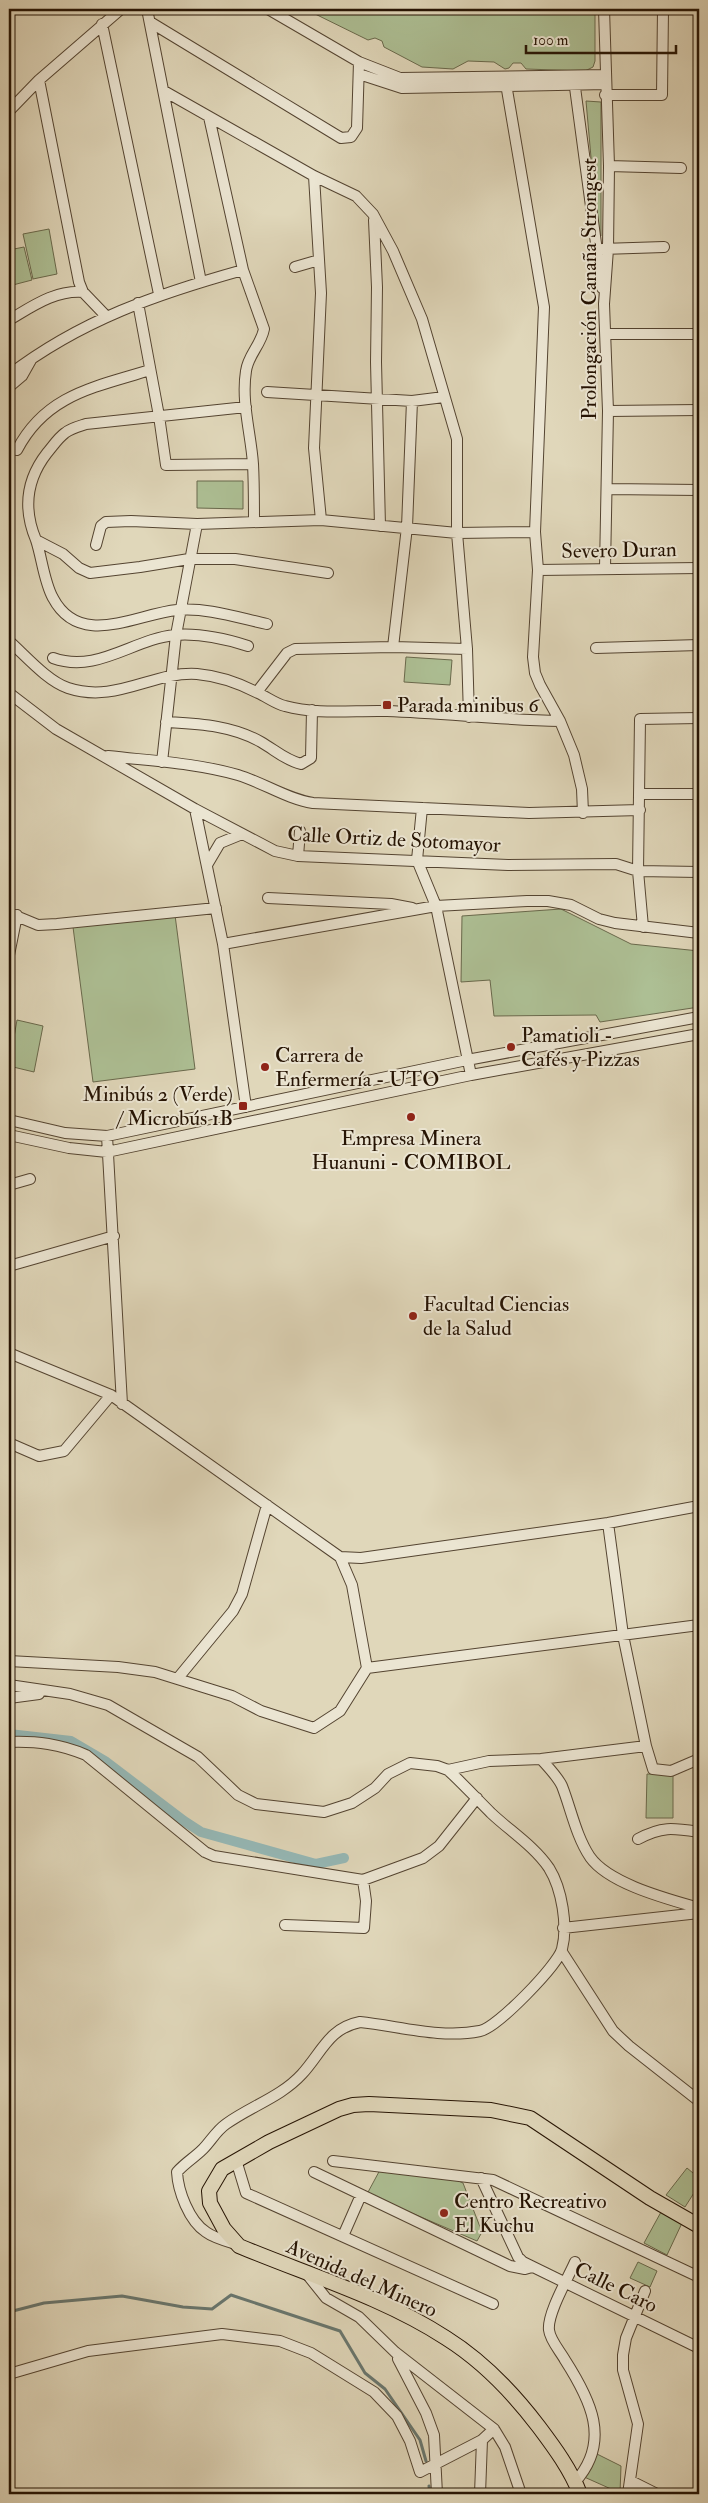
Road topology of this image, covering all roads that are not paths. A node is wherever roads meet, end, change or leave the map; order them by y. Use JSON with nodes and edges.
{"nodes":[{"id":1,"x":147,"y":9,"type":"edge"},
{"id":2,"x":268,"y":9,"type":"edge"},
{"id":3,"x":604,"y":9,"type":"edge"},
{"id":4,"x":662,"y":9,"type":"edge"},
{"id":5,"x":115,"y":10,"type":"edge"},
{"id":6,"x":150,"y":22,"type":"junction"},
{"id":7,"x":102,"y":24,"type":"junction"},
{"id":8,"x":359,"y":62,"type":"junction"},
{"id":9,"x":359,"y":74,"type":"junction"},
{"id":10,"x":40,"y":80,"type":"junction"},
{"id":11,"x":574,"y":80,"type":"junction"},
{"id":12,"x":606,"y":80,"type":"junction"},
{"id":13,"x":506,"y":83,"type":"junction"},
{"id":14,"x":164,"y":91,"type":"junction"},
{"id":15,"x":605,"y":95,"type":"junction"},
{"id":16,"x":9,"y":111,"type":"edge"},
{"id":17,"x":209,"y":117,"type":"junction"},
{"id":18,"x":609,"y":166,"type":"junction"},
{"id":19,"x":681,"y":168,"type":"dead end"},
{"id":20,"x":314,"y":176,"type":"junction"},
{"id":21,"x":373,"y":214,"type":"junction"},
{"id":22,"x":664,"y":247,"type":"dead end"},
{"id":23,"x":595,"y":249,"type":"junction"},
{"id":24,"x":608,"y":249,"type":"junction"},
{"id":25,"x":319,"y":260,"type":"junction"},
{"id":26,"x":295,"y":267,"type":"dead end"},
{"id":27,"x":243,"y":270,"type":"junction"},
{"id":28,"x":201,"y":282,"type":"junction"},
{"id":29,"x":83,"y":292,"type":"junction"},
{"id":30,"x":159,"y":294,"type":"junction"},
{"id":31,"x":138,"y":303,"type":"junction"},
{"id":32,"x":604,"y":304,"type":"junction"},
{"id":33,"x":106,"y":316,"type":"junction"},
{"id":34,"x":9,"y":320,"type":"edge"},
{"id":35,"x":606,"y":334,"type":"junction"},
{"id":36,"x":699,"y":334,"type":"edge"},
{"id":37,"x":33,"y":357,"type":"junction"},
{"id":38,"x":150,"y":370,"type":"junction"},
{"id":39,"x":9,"y":375,"type":"edge"},
{"id":40,"x":9,"y":387,"type":"edge"},
{"id":41,"x":267,"y":392,"type":"dead end"},
{"id":42,"x":316,"y":395,"type":"junction"},
{"id":43,"x":444,"y":397,"type":"junction"},
{"id":44,"x":378,"y":398,"type":"junction"},
{"id":45,"x":412,"y":401,"type":"junction"},
{"id":46,"x":246,"y":407,"type":"junction"},
{"id":47,"x":699,"y":410,"type":"edge"},
{"id":48,"x":608,"y":411,"type":"junction"},
{"id":49,"x":159,"y":416,"type":"junction"},
{"id":50,"x":18,"y":450,"type":"dead end"},
{"id":51,"x":253,"y":464,"type":"junction"},
{"id":52,"x":607,"y":489,"type":"junction"},
{"id":53,"x":699,"y":490,"type":"edge"},
{"id":54,"x":321,"y":520,"type":"junction"},
{"id":55,"x":254,"y":522,"type":"junction"},
{"id":56,"x":197,"y":524,"type":"junction"},
{"id":57,"x":380,"y":526,"type":"junction"},
{"id":58,"x":407,"y":527,"type":"junction"},
{"id":59,"x":535,"y":532,"type":"junction"},
{"id":60,"x":457,"y":533,"type":"junction"},
{"id":61,"x":36,"y":540,"type":"junction"},
{"id":62,"x":96,"y":545,"type":"dead end"},
{"id":63,"x":189,"y":559,"type":"junction"},
{"id":64,"x":605,"y":568,"type":"junction"},
{"id":65,"x":699,"y":568,"type":"edge"},
{"id":66,"x":538,"y":570,"type":"junction"},
{"id":67,"x":328,"y":573,"type":"dead end"},
{"id":68,"x":180,"y":609,"type":"junction"},
{"id":69,"x":267,"y":624,"type":"dead end"},
{"id":70,"x":176,"y":635,"type":"junction"},
{"id":71,"x":9,"y":641,"type":"edge"},
{"id":72,"x":699,"y":645,"type":"edge"},
{"id":73,"x":248,"y":646,"type":"dead end"},
{"id":74,"x":393,"y":647,"type":"junction"},
{"id":75,"x":596,"y":648,"type":"dead end"},
{"id":76,"x":467,"y":649,"type":"junction"},
{"id":77,"x":53,"y":658,"type":"dead end"},
{"id":78,"x":171,"y":675,"type":"junction"},
{"id":79,"x":258,"y":692,"type":"junction"},
{"id":80,"x":9,"y":693,"type":"edge"},
{"id":81,"x":312,"y":710,"type":"junction"},
{"id":82,"x":469,"y":717,"type":"junction"},
{"id":83,"x":699,"y":718,"type":"edge"},
{"id":84,"x":560,"y":721,"type":"junction"},
{"id":85,"x":166,"y":722,"type":"junction"},
{"id":86,"x":105,"y":756,"type":"junction"},
{"id":87,"x":162,"y":762,"type":"junction"},
{"id":88,"x":640,"y":794,"type":"junction"},
{"id":89,"x":699,"y":794,"type":"edge"},
{"id":90,"x":422,"y":808,"type":"junction"},
{"id":91,"x":195,"y":809,"type":"junction"},
{"id":92,"x":640,"y":810,"type":"junction"},
{"id":93,"x":583,"y":813,"type":"junction"},
{"id":94,"x":300,"y":832,"type":"dead end"},
{"id":95,"x":242,"y":834,"type":"junction"},
{"id":96,"x":298,"y":856,"type":"junction"},
{"id":97,"x":417,"y":860,"type":"junction"},
{"id":98,"x":207,"y":864,"type":"junction"},
{"id":99,"x":638,"y":872,"type":"junction"},
{"id":100,"x":699,"y":872,"type":"edge"},
{"id":101,"x":268,"y":898,"type":"dead end"},
{"id":102,"x":436,"y":906,"type":"junction"},
{"id":103,"x":216,"y":908,"type":"junction"},
{"id":104,"x":418,"y":909,"type":"junction"},
{"id":105,"x":13,"y":914,"type":"edge"},
{"id":106,"x":643,"y":927,"type":"junction"},
{"id":107,"x":699,"y":933,"type":"edge"},
{"id":108,"x":10,"y":941,"type":"edge"},
{"id":109,"x":223,"y":944,"type":"junction"},
{"id":110,"x":9,"y":955,"type":"edge"},
{"id":111,"x":699,"y":1017,"type":"edge"},
{"id":112,"x":699,"y":1034,"type":"edge"},
{"id":113,"x":468,"y":1060,"type":"junction"},
{"id":114,"x":471,"y":1075,"type":"junction"},
{"id":115,"x":280,"y":1100,"type":"junction"},
{"id":116,"x":246,"y":1107,"type":"junction"},
{"id":117,"x":283,"y":1113,"type":"junction"},
{"id":118,"x":9,"y":1120,"type":"edge"},
{"id":119,"x":9,"y":1134,"type":"edge"},
{"id":120,"x":108,"y":1136,"type":"junction"},
{"id":121,"x":107,"y":1152,"type":"junction"},
{"id":122,"x":30,"y":1179,"type":"dead end"},
{"id":123,"x":9,"y":1186,"type":"edge"},
{"id":124,"x":114,"y":1236,"type":"junction"},
{"id":125,"x":9,"y":1266,"type":"edge"},
{"id":126,"x":9,"y":1353,"type":"edge"},
{"id":127,"x":111,"y":1395,"type":"junction"},
{"id":128,"x":122,"y":1404,"type":"junction"},
{"id":129,"x":9,"y":1443,"type":"edge"},
{"id":130,"x":267,"y":1505,"type":"junction"},
{"id":131,"x":699,"y":1506,"type":"edge"},
{"id":132,"x":608,"y":1523,"type":"junction"},
{"id":133,"x":340,"y":1557,"type":"junction"},
{"id":134,"x":699,"y":1625,"type":"edge"},
{"id":135,"x":623,"y":1635,"type":"junction"},
{"id":136,"x":9,"y":1661,"type":"edge"},
{"id":137,"x":367,"y":1668,"type":"junction"},
{"id":138,"x":178,"y":1678,"type":"junction"},
{"id":139,"x":9,"y":1685,"type":"edge"},
{"id":140,"x":58,"y":1693,"type":"junction"},
{"id":141,"x":9,"y":1698,"type":"edge"},
{"id":142,"x":9,"y":1742,"type":"edge"},
{"id":143,"x":646,"y":1746,"type":"junction"},
{"id":144,"x":541,"y":1759,"type":"junction"},
{"id":145,"x":699,"y":1759,"type":"edge"},
{"id":146,"x":448,"y":1770,"type":"junction"},
{"id":147,"x":477,"y":1798,"type":"junction"},
{"id":148,"x":699,"y":1832,"type":"edge"},
{"id":149,"x":638,"y":1839,"type":"dead end"},
{"id":150,"x":363,"y":1880,"type":"junction"},
{"id":151,"x":699,"y":1908,"type":"edge"},
{"id":152,"x":699,"y":1913,"type":"edge"},
{"id":153,"x":285,"y":1925,"type":"dead end"},
{"id":154,"x":563,"y":1928,"type":"junction"},
{"id":155,"x":562,"y":1952,"type":"junction"},
{"id":156,"x":699,"y":2101,"type":"edge"},
{"id":157,"x":236,"y":2160,"type":"junction"},
{"id":158,"x":333,"y":2161,"type":"dead end"},
{"id":159,"x":314,"y":2172,"type":"dead end"},
{"id":160,"x":481,"y":2178,"type":"junction"},
{"id":161,"x":361,"y":2195,"type":"junction"},
{"id":162,"x":699,"y":2226,"type":"edge"},
{"id":163,"x":343,"y":2236,"type":"junction"},
{"id":164,"x":239,"y":2246,"type":"junction"},
{"id":165,"x":575,"y":2262,"type":"dead end"},
{"id":166,"x":532,"y":2267,"type":"junction"},
{"id":167,"x":305,"y":2272,"type":"junction"},
{"id":168,"x":699,"y":2277,"type":"edge"},
{"id":169,"x":566,"y":2283,"type":"junction"},
{"id":170,"x":645,"y":2291,"type":"dead end"},
{"id":171,"x":493,"y":2304,"type":"dead end"},
{"id":172,"x":634,"y":2317,"type":"junction"},
{"id":173,"x":699,"y":2348,"type":"edge"},
{"id":174,"x":395,"y":2352,"type":"junction"},
{"id":175,"x":9,"y":2374,"type":"edge"},
{"id":176,"x":494,"y":2429,"type":"junction"},
{"id":177,"x":482,"y":2440,"type":"junction"},
{"id":178,"x":436,"y":2466,"type":"junction"},
{"id":179,"x":631,"y":2481,"type":"junction"},
{"id":180,"x":578,"y":2488,"type":"edge"},
{"id":181,"x":437,"y":2494,"type":"edge"},
{"id":182,"x":480,"y":2494,"type":"edge"},
{"id":183,"x":521,"y":2494,"type":"edge"},
{"id":184,"x":628,"y":2494,"type":"edge"},
{"id":185,"x":657,"y":2494,"type":"edge"}],
"edges":[{"from":1,"to":6,"type":"street"},
{"from":2,"to":8,"type":"street"},
{"from":3,"to":12,"type":"street","name":"Prolongación Canaña Strongest"},
{"from":4,"to":15,"type":"street"},
{"from":5,"to":7,"type":"street"},
{"from":6,"to":9,"type":"street"},
{"from":6,"to":14,"type":"street"},
{"from":7,"to":10,"type":"street"},
{"from":7,"to":30,"type":"street"},
{"from":8,"to":9,"type":"street"},
{"from":8,"to":13,"type":"street"},
{"from":9,"to":13,"type":"street"},
{"from":10,"to":16,"type":"street"},
{"from":10,"to":29,"type":"street"},
{"from":11,"to":12,"type":"street"},
{"from":11,"to":13,"type":"street"},
{"from":11,"to":23,"type":"street"},
{"from":12,"to":15,"type":"street","name":"Prolongación Canaña Strongest"},
{"from":13,"to":59,"type":"street"},
{"from":14,"to":17,"type":"street"},
{"from":14,"to":28,"type":"street"},
{"from":15,"to":18,"type":"street","name":"Prolongación Canaña Strongest"},
{"from":17,"to":20,"type":"street"},
{"from":17,"to":27,"type":"street"},
{"from":18,"to":19,"type":"street"},
{"from":18,"to":24,"type":"street","name":"Prolongación Canaña Strongest"},
{"from":20,"to":21,"type":"street"},
{"from":20,"to":25,"type":"street"},
{"from":21,"to":43,"type":"street"},
{"from":21,"to":44,"type":"street"},
{"from":22,"to":24,"type":"street"},
{"from":23,"to":24,"type":"street"},
{"from":23,"to":32,"type":"street"},
{"from":24,"to":32,"type":"street","name":"Prolongación Canaña Strongest"},
{"from":25,"to":26,"type":"street"},
{"from":25,"to":42,"type":"street"},
{"from":27,"to":28,"type":"street"},
{"from":27,"to":46,"type":"street"},
{"from":28,"to":30,"type":"street"},
{"from":29,"to":33,"type":"street"},
{"from":29,"to":34,"type":"street"},
{"from":30,"to":31,"type":"street"},
{"from":31,"to":33,"type":"street"},
{"from":31,"to":38,"type":"street"},
{"from":32,"to":35,"type":"street","name":"Prolongación Canaña Strongest"},
{"from":33,"to":37,"type":"street"},
{"from":35,"to":36,"type":"street"},
{"from":35,"to":48,"type":"street","name":"Prolongación Canaña Strongest"},
{"from":37,"to":39,"type":"street"},
{"from":37,"to":40,"type":"street"},
{"from":38,"to":49,"type":"street"},
{"from":38,"to":50,"type":"street"},
{"from":41,"to":42,"type":"street"},
{"from":42,"to":44,"type":"street"},
{"from":42,"to":54,"type":"street"},
{"from":43,"to":45,"type":"street"},
{"from":43,"to":60,"type":"street"},
{"from":44,"to":45,"type":"street"},
{"from":44,"to":57,"type":"street"},
{"from":45,"to":58,"type":"street"},
{"from":46,"to":49,"type":"street"},
{"from":46,"to":51,"type":"street"},
{"from":47,"to":48,"type":"street"},
{"from":48,"to":52,"type":"street","name":"Prolongación Canaña Strongest"},
{"from":49,"to":51,"type":"street"},
{"from":49,"to":61,"type":"street"},
{"from":51,"to":55,"type":"street"},
{"from":52,"to":53,"type":"street"},
{"from":52,"to":64,"type":"street","name":"Prolongación Canaña Strongest"},
{"from":54,"to":55,"type":"street"},
{"from":54,"to":57,"type":"street"},
{"from":55,"to":56,"type":"street"},
{"from":56,"to":62,"type":"street"},
{"from":56,"to":63,"type":"street"},
{"from":57,"to":58,"type":"street"},
{"from":58,"to":60,"type":"street"},
{"from":58,"to":74,"type":"street"},
{"from":59,"to":60,"type":"street"},
{"from":59,"to":66,"type":"street"},
{"from":60,"to":76,"type":"street"},
{"from":61,"to":63,"type":"street"},
{"from":61,"to":68,"type":"street"},
{"from":63,"to":67,"type":"street"},
{"from":63,"to":68,"type":"street"},
{"from":64,"to":65,"type":"street","name":"Severo Duran"},
{"from":64,"to":66,"type":"street","name":"Severo Duran"},
{"from":66,"to":84,"type":"street"},
{"from":68,"to":69,"type":"street"},
{"from":68,"to":70,"type":"street"},
{"from":70,"to":73,"type":"street"},
{"from":70,"to":77,"type":"street"},
{"from":70,"to":78,"type":"street"},
{"from":71,"to":78,"type":"street"},
{"from":72,"to":75,"type":"street"},
{"from":74,"to":76,"type":"street"},
{"from":74,"to":79,"type":"street"},
{"from":76,"to":82,"type":"street"},
{"from":78,"to":79,"type":"street"},
{"from":78,"to":85,"type":"street"},
{"from":79,"to":81,"type":"street"},
{"from":80,"to":86,"type":"street","name":"Calle Ortiz de Sotomayor"},
{"from":81,"to":82,"type":"street"},
{"from":81,"to":85,"type":"street"},
{"from":82,"to":84,"type":"street"},
{"from":83,"to":88,"type":"street"},
{"from":84,"to":93,"type":"street"},
{"from":85,"to":87,"type":"street"},
{"from":86,"to":87,"type":"street"},
{"from":86,"to":91,"type":"street","name":"Calle Ortiz de Sotomayor"},
{"from":87,"to":90,"type":"street"},
{"from":88,"to":89,"type":"street"},
{"from":88,"to":92,"type":"street"},
{"from":90,"to":93,"type":"street"},
{"from":90,"to":97,"type":"street"},
{"from":91,"to":95,"type":"street","name":"Calle Ortiz de Sotomayor"},
{"from":91,"to":98,"type":"street"},
{"from":92,"to":93,"type":"street"},
{"from":92,"to":99,"type":"street"},
{"from":94,"to":96,"type":"street"},
{"from":95,"to":96,"type":"street","name":"Calle Ortiz de Sotomayor"},
{"from":95,"to":98,"type":"street"},
{"from":96,"to":97,"type":"street","name":"Calle Ortiz de Sotomayor"},
{"from":97,"to":99,"type":"street","name":"Calle Ortiz de Sotomayor"},
{"from":97,"to":102,"type":"street"},
{"from":98,"to":103,"type":"street"},
{"from":99,"to":100,"type":"street","name":"Calle Ortiz de Sotomayor"},
{"from":99,"to":106,"type":"street"},
{"from":101,"to":104,"type":"street"},
{"from":102,"to":104,"type":"street"},
{"from":102,"to":106,"type":"street"},
{"from":102,"to":113,"type":"street"},
{"from":103,"to":105,"type":"street"},
{"from":103,"to":109,"type":"street"},
{"from":104,"to":109,"type":"street"},
{"from":105,"to":108,"type":"street"},
{"from":106,"to":107,"type":"street"},
{"from":108,"to":110,"type":"street"},
{"from":109,"to":116,"type":"street"},
{"from":111,"to":113,"type":"street"},
{"from":112,"to":114,"type":"street"},
{"from":113,"to":114,"type":"street"},
{"from":113,"to":115,"type":"street"},
{"from":114,"to":117,"type":"street"},
{"from":115,"to":116,"type":"street"},
{"from":115,"to":117,"type":"street"},
{"from":116,"to":120,"type":"street"},
{"from":117,"to":121,"type":"street"},
{"from":118,"to":120,"type":"street"},
{"from":119,"to":121,"type":"street"},
{"from":120,"to":121,"type":"street"},
{"from":121,"to":124,"type":"street"},
{"from":122,"to":123,"type":"street"},
{"from":124,"to":125,"type":"street"},
{"from":124,"to":128,"type":"street"},
{"from":126,"to":127,"type":"street"},
{"from":127,"to":128,"type":"street"},
{"from":127,"to":129,"type":"street"},
{"from":128,"to":130,"type":"street"},
{"from":130,"to":133,"type":"street"},
{"from":130,"to":138,"type":"street"},
{"from":131,"to":132,"type":"street"},
{"from":132,"to":133,"type":"street"},
{"from":132,"to":135,"type":"street"},
{"from":133,"to":137,"type":"street"},
{"from":134,"to":135,"type":"street"},
{"from":135,"to":137,"type":"street"},
{"from":135,"to":143,"type":"street"},
{"from":136,"to":138,"type":"street"},
{"from":137,"to":138,"type":"street"},
{"from":139,"to":140,"type":"street"},
{"from":140,"to":141,"type":"street"},
{"from":140,"to":146,"type":"street"},
{"from":142,"to":150,"type":"street"},
{"from":143,"to":144,"type":"street"},
{"from":143,"to":145,"type":"street"},
{"from":144,"to":146,"type":"street"},
{"from":144,"to":151,"type":"street"},
{"from":146,"to":147,"type":"street"},
{"from":147,"to":150,"type":"street"},
{"from":147,"to":154,"type":"street"},
{"from":148,"to":149,"type":"street"},
{"from":150,"to":153,"type":"street"},
{"from":152,"to":154,"type":"street"},
{"from":154,"to":155,"type":"street"},
{"from":155,"to":156,"type":"street"},
{"from":155,"to":164,"type":"street"},
{"from":157,"to":162,"type":"main road"},
{"from":157,"to":163,"type":"street"},
{"from":157,"to":164,"type":"main road"},
{"from":158,"to":160,"type":"street"},
{"from":159,"to":161,"type":"street"},
{"from":160,"to":166,"type":"street","name":"Calle Caro"},
{"from":160,"to":168,"type":"street"},
{"from":161,"to":163,"type":"street"},
{"from":161,"to":166,"type":"street"},
{"from":163,"to":171,"type":"street"},
{"from":164,"to":167,"type":"main road","name":"Avenida del Minero"},
{"from":165,"to":169,"type":"street"},
{"from":166,"to":169,"type":"street","name":"Calle Caro"},
{"from":167,"to":174,"type":"street"},
{"from":167,"to":180,"type":"main road","name":"Avenida del Minero"},
{"from":169,"to":172,"type":"street","name":"Calle Caro"},
{"from":169,"to":180,"type":"street"},
{"from":170,"to":172,"type":"street"},
{"from":172,"to":173,"type":"street","name":"Calle Caro"},
{"from":172,"to":179,"type":"street"},
{"from":174,"to":176,"type":"street"},
{"from":174,"to":178,"type":"street"},
{"from":175,"to":178,"type":"street"},
{"from":176,"to":177,"type":"street"},
{"from":176,"to":183,"type":"street"},
{"from":177,"to":178,"type":"street"},
{"from":177,"to":182,"type":"street"},
{"from":178,"to":181,"type":"street"},
{"from":179,"to":184,"type":"street"},
{"from":179,"to":185,"type":"street"}]}
